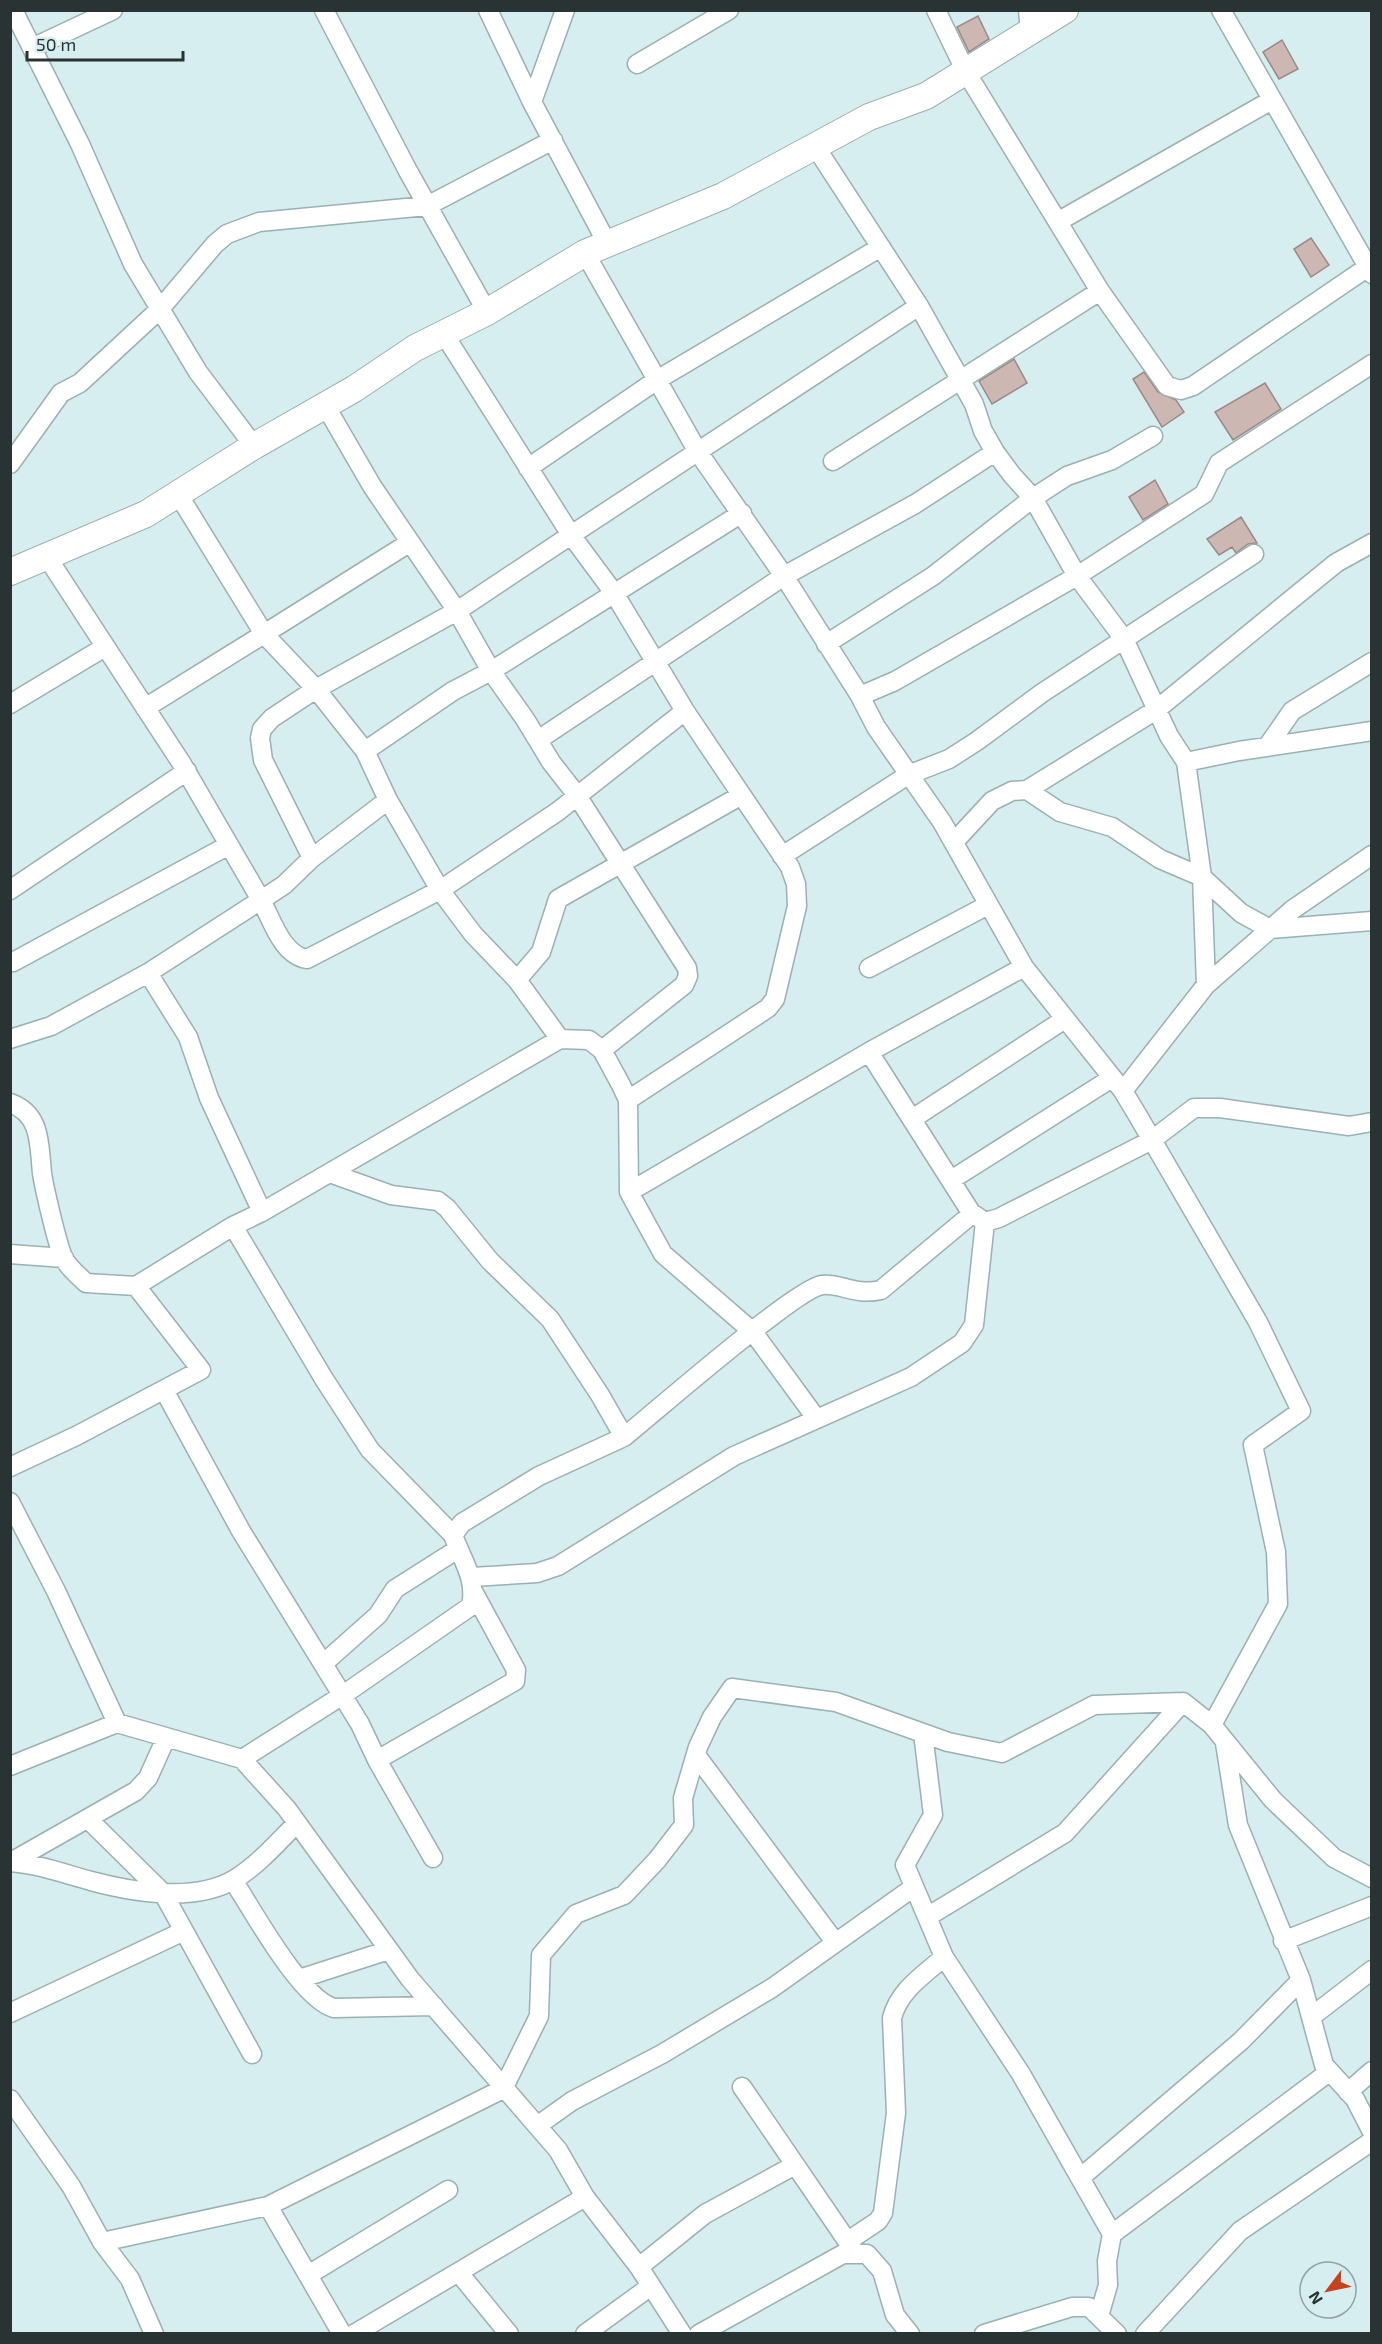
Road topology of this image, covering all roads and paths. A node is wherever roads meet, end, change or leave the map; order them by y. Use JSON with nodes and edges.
{"nodes":[{"id":1,"x":13,"y":10,"type":"edge"},
{"id":2,"x":113,"y":10,"type":"edge"},
{"id":3,"x":324,"y":10,"type":"edge"},
{"id":4,"x":488,"y":10,"type":"edge"},
{"id":5,"x":565,"y":10,"type":"edge"},
{"id":6,"x":729,"y":10,"type":"edge"},
{"id":7,"x":936,"y":10,"type":"edge"},
{"id":8,"x":1065,"y":10,"type":"edge"},
{"id":9,"x":1221,"y":10,"type":"edge"},
{"id":10,"x":1029,"y":22,"type":"edge"},
{"id":11,"x":32,"y":48,"type":"junction"},
{"id":12,"x":637,"y":63,"type":"dead end"},
{"id":13,"x":966,"y":72,"type":"junction"},
{"id":14,"x":1272,"y":100,"type":"junction"},
{"id":15,"x":532,"y":102,"type":"junction"},
{"id":16,"x":554,"y":140,"type":"junction"},
{"id":17,"x":815,"y":146,"type":"junction"},
{"id":18,"x":427,"y":206,"type":"junction"},
{"id":19,"x":1059,"y":221,"type":"junction"},
{"id":20,"x":881,"y":247,"type":"junction"},
{"id":21,"x":597,"y":249,"type":"junction"},
{"id":22,"x":1370,"y":270,"type":"edge"},
{"id":23,"x":1100,"y":291,"type":"junction"},
{"id":24,"x":919,"y":306,"type":"junction"},
{"id":25,"x":160,"y":309,"type":"junction"},
{"id":26,"x":487,"y":312,"type":"junction"},
{"id":27,"x":444,"y":334,"type":"junction"},
{"id":28,"x":1371,"y":364,"type":"edge"},
{"id":29,"x":960,"y":379,"type":"junction"},
{"id":30,"x":657,"y":380,"type":"junction"},
{"id":31,"x":325,"y":405,"type":"junction"},
{"id":32,"x":1153,"y":435,"type":"dead end"},
{"id":33,"x":254,"y":446,"type":"junction"},
{"id":34,"x":698,"y":452,"type":"junction"},
{"id":35,"x":995,"y":452,"type":"junction"},
{"id":36,"x":833,"y":461,"type":"dead end"},
{"id":37,"x":10,"y":464,"type":"edge"},
{"id":38,"x":528,"y":468,"type":"junction"},
{"id":39,"x":178,"y":494,"type":"junction"},
{"id":40,"x":1034,"y":498,"type":"junction"},
{"id":41,"x":742,"y":513,"type":"junction"},
{"id":42,"x":571,"y":535,"type":"junction"},
{"id":43,"x":409,"y":543,"type":"junction"},
{"id":44,"x":1371,"y":543,"type":"edge"},
{"id":45,"x":1254,"y":554,"type":"dead end"},
{"id":46,"x":47,"y":557,"type":"junction"},
{"id":47,"x":10,"y":572,"type":"edge"},
{"id":48,"x":784,"y":576,"type":"junction"},
{"id":49,"x":1077,"y":576,"type":"junction"},
{"id":50,"x":614,"y":593,"type":"junction"},
{"id":51,"x":457,"y":611,"type":"junction"},
{"id":52,"x":264,"y":634,"type":"junction"},
{"id":53,"x":1124,"y":639,"type":"junction"},
{"id":54,"x":826,"y":644,"type":"junction"},
{"id":55,"x":105,"y":647,"type":"junction"},
{"id":56,"x":656,"y":662,"type":"junction"},
{"id":57,"x":1371,"y":662,"type":"edge"},
{"id":58,"x":491,"y":671,"type":"junction"},
{"id":59,"x":316,"y":689,"type":"junction"},
{"id":60,"x":860,"y":696,"type":"junction"},
{"id":61,"x":10,"y":704,"type":"edge"},
{"id":62,"x":145,"y":708,"type":"junction"},
{"id":63,"x":1156,"y":710,"type":"junction"},
{"id":64,"x":685,"y":711,"type":"junction"},
{"id":65,"x":1371,"y":731,"type":"edge"},
{"id":66,"x":538,"y":740,"type":"junction"},
{"id":67,"x":1267,"y":747,"type":"junction"},
{"id":68,"x":365,"y":751,"type":"junction"},
{"id":69,"x":1186,"y":762,"type":"junction"},
{"id":70,"x":187,"y":771,"type":"junction"},
{"id":71,"x":908,"y":775,"type":"junction"},
{"id":72,"x":1027,"y":790,"type":"junction"},
{"id":73,"x":576,"y":794,"type":"junction"},
{"id":74,"x":740,"y":796,"type":"junction"},
{"id":75,"x":388,"y":800,"type":"junction"},
{"id":76,"x":954,"y":842,"type":"junction"},
{"id":77,"x":229,"y":844,"type":"junction"},
{"id":78,"x":1371,"y":855,"type":"edge"},
{"id":79,"x":782,"y":856,"type":"junction"},
{"id":80,"x":312,"y":858,"type":"junction"},
{"id":81,"x":621,"y":864,"type":"junction"},
{"id":82,"x":1202,"y":877,"type":"junction"},
{"id":83,"x":10,"y":890,"type":"edge"},
{"id":84,"x":440,"y":890,"type":"junction"},
{"id":85,"x":261,"y":900,"type":"junction"},
{"id":86,"x":988,"y":905,"type":"junction"},
{"id":87,"x":1371,"y":921,"type":"edge"},
{"id":88,"x":1270,"y":929,"type":"junction"},
{"id":89,"x":13,"y":962,"type":"dead end"},
{"id":90,"x":1024,"y":967,"type":"junction"},
{"id":91,"x":869,"y":968,"type":"dead end"},
{"id":92,"x":148,"y":973,"type":"junction"},
{"id":93,"x":517,"y":981,"type":"junction"},
{"id":94,"x":1206,"y":985,"type":"junction"},
{"id":95,"x":1065,"y":1019,"type":"junction"},
{"id":96,"x":10,"y":1039,"type":"edge"},
{"id":97,"x":560,"y":1039,"type":"junction"},
{"id":98,"x":602,"y":1050,"type":"junction"},
{"id":99,"x":869,"y":1052,"type":"junction"},
{"id":100,"x":1118,"y":1084,"type":"junction"},
{"id":101,"x":628,"y":1100,"type":"junction"},
{"id":102,"x":10,"y":1103,"type":"edge"},
{"id":103,"x":912,"y":1119,"type":"junction"},
{"id":104,"x":1371,"y":1122,"type":"edge"},
{"id":105,"x":1152,"y":1140,"type":"junction"},
{"id":106,"x":330,"y":1173,"type":"junction"},
{"id":107,"x":951,"y":1180,"type":"junction"},
{"id":108,"x":629,"y":1192,"type":"junction"},
{"id":109,"x":262,"y":1212,"type":"junction"},
{"id":110,"x":979,"y":1218,"type":"junction"},
{"id":111,"x":233,"y":1226,"type":"junction"},
{"id":112,"x":10,"y":1254,"type":"edge"},
{"id":113,"x":63,"y":1258,"type":"junction"},
{"id":114,"x":136,"y":1286,"type":"junction"},
{"id":115,"x":753,"y":1332,"type":"junction"},
{"id":116,"x":164,"y":1390,"type":"junction"},
{"id":117,"x":816,"y":1418,"type":"junction"},
{"id":118,"x":624,"y":1437,"type":"junction"},
{"id":119,"x":10,"y":1467,"type":"edge"},
{"id":120,"x":10,"y":1502,"type":"edge"},
{"id":121,"x":456,"y":1542,"type":"junction"},
{"id":122,"x":473,"y":1585,"type":"junction"},
{"id":123,"x":324,"y":1663,"type":"junction"},
{"id":124,"x":343,"y":1695,"type":"junction"},
{"id":125,"x":1183,"y":1702,"type":"junction"},
{"id":126,"x":117,"y":1723,"type":"junction"},
{"id":127,"x":1212,"y":1725,"type":"junction"},
{"id":128,"x":923,"y":1733,"type":"junction"},
{"id":129,"x":166,"y":1738,"type":"junction"},
{"id":130,"x":1225,"y":1743,"type":"junction"},
{"id":131,"x":696,"y":1755,"type":"junction"},
{"id":132,"x":242,"y":1759,"type":"junction"},
{"id":133,"x":377,"y":1760,"type":"junction"},
{"id":134,"x":10,"y":1766,"type":"edge"},
{"id":135,"x":89,"y":1820,"type":"junction"},
{"id":136,"x":296,"y":1824,"type":"junction"},
{"id":137,"x":434,"y":1858,"type":"dead end"},
{"id":138,"x":11,"y":1862,"type":"edge"},
{"id":139,"x":1371,"y":1878,"type":"edge"},
{"id":140,"x":233,"y":1880,"type":"junction"},
{"id":141,"x":914,"y":1887,"type":"junction"},
{"id":142,"x":163,"y":1893,"type":"junction"},
{"id":143,"x":1371,"y":1906,"type":"edge"},
{"id":144,"x":927,"y":1917,"type":"junction"},
{"id":145,"x":184,"y":1931,"type":"junction"},
{"id":146,"x":1284,"y":1941,"type":"junction"},
{"id":147,"x":835,"y":1942,"type":"junction"},
{"id":148,"x":389,"y":1950,"type":"junction"},
{"id":149,"x":944,"y":1957,"type":"junction"},
{"id":150,"x":1371,"y":1970,"type":"edge"},
{"id":151,"x":299,"y":1979,"type":"junction"},
{"id":152,"x":1301,"y":1980,"type":"junction"},
{"id":153,"x":434,"y":2006,"type":"junction"},
{"id":154,"x":10,"y":2013,"type":"edge"},
{"id":155,"x":1311,"y":2017,"type":"junction"},
{"id":156,"x":252,"y":2054,"type":"dead end"},
{"id":157,"x":1371,"y":2071,"type":"edge"},
{"id":158,"x":1329,"y":2072,"type":"junction"},
{"id":159,"x":742,"y":2087,"type":"dead end"},
{"id":160,"x":503,"y":2089,"type":"junction"},
{"id":161,"x":1348,"y":2092,"type":"junction"},
{"id":162,"x":10,"y":2099,"type":"edge"},
{"id":163,"x":537,"y":2126,"type":"junction"},
{"id":164,"x":1371,"y":2132,"type":"edge"},
{"id":165,"x":1371,"y":2141,"type":"edge"},
{"id":166,"x":795,"y":2165,"type":"junction"},
{"id":167,"x":1080,"y":2178,"type":"junction"},
{"id":168,"x":448,"y":2190,"type":"dead end"},
{"id":169,"x":585,"y":2197,"type":"junction"},
{"id":170,"x":268,"y":2206,"type":"junction"},
{"id":171,"x":1112,"y":2234,"type":"junction"},
{"id":172,"x":102,"y":2242,"type":"junction"},
{"id":173,"x":852,"y":2248,"type":"junction"},
{"id":174,"x":639,"y":2267,"type":"junction"},
{"id":175,"x":459,"y":2273,"type":"junction"},
{"id":176,"x":308,"y":2275,"type":"junction"},
{"id":177,"x":651,"y":2286,"type":"junction"},
{"id":178,"x":1099,"y":2316,"type":"junction"},
{"id":179,"x":154,"y":2334,"type":"edge"},
{"id":180,"x":342,"y":2334,"type":"edge"},
{"id":181,"x":354,"y":2334,"type":"edge"},
{"id":182,"x":509,"y":2334,"type":"edge"},
{"id":183,"x":585,"y":2334,"type":"edge"},
{"id":184,"x":682,"y":2334,"type":"edge"},
{"id":185,"x":699,"y":2334,"type":"edge"},
{"id":186,"x":910,"y":2334,"type":"edge"},
{"id":187,"x":984,"y":2334,"type":"edge"},
{"id":188,"x":1117,"y":2334,"type":"edge"},
{"id":189,"x":1145,"y":2334,"type":"edge"}],
"edges":[{"from":1,"to":11,"type":"street"},
{"from":2,"to":11,"type":"street"},
{"from":3,"to":18,"type":"street"},
{"from":4,"to":15,"type":"street"},
{"from":5,"to":15,"type":"street"},
{"from":6,"to":12,"type":"street"},
{"from":7,"to":13,"type":"street"},
{"from":8,"to":10,"type":"street"},
{"from":9,"to":14,"type":"street"},
{"from":10,"to":13,"type":"street"},
{"from":11,"to":25,"type":"street"},
{"from":13,"to":17,"type":"street"},
{"from":13,"to":19,"type":"street"},
{"from":14,"to":19,"type":"street"},
{"from":14,"to":22,"type":"street"},
{"from":15,"to":16,"type":"street"},
{"from":16,"to":18,"type":"street"},
{"from":16,"to":21,"type":"street"},
{"from":17,"to":20,"type":"street"},
{"from":17,"to":21,"type":"street"},
{"from":18,"to":25,"type":"street"},
{"from":18,"to":26,"type":"street"},
{"from":19,"to":23,"type":"street"},
{"from":20,"to":24,"type":"street"},
{"from":20,"to":30,"type":"street"},
{"from":21,"to":26,"type":"street"},
{"from":21,"to":30,"type":"street"},
{"from":22,"to":23,"type":"street"},
{"from":23,"to":29,"type":"street"},
{"from":24,"to":29,"type":"street"},
{"from":24,"to":34,"type":"street"},
{"from":25,"to":33,"type":"street"},
{"from":25,"to":37,"type":"street"},
{"from":26,"to":27,"type":"street"},
{"from":27,"to":31,"type":"street"},
{"from":27,"to":38,"type":"street"},
{"from":28,"to":49,"type":"street"},
{"from":29,"to":35,"type":"street"},
{"from":29,"to":36,"type":"street"},
{"from":30,"to":34,"type":"street"},
{"from":30,"to":38,"type":"street"},
{"from":31,"to":33,"type":"street"},
{"from":31,"to":43,"type":"street"},
{"from":32,"to":40,"type":"street"},
{"from":33,"to":39,"type":"street"},
{"from":34,"to":41,"type":"street"},
{"from":34,"to":42,"type":"street"},
{"from":35,"to":40,"type":"street"},
{"from":35,"to":48,"type":"street"},
{"from":38,"to":42,"type":"street"},
{"from":39,"to":46,"type":"street"},
{"from":39,"to":52,"type":"street"},
{"from":40,"to":49,"type":"street"},
{"from":40,"to":54,"type":"street"},
{"from":41,"to":48,"type":"street"},
{"from":41,"to":50,"type":"street"},
{"from":42,"to":50,"type":"street"},
{"from":42,"to":51,"type":"street"},
{"from":43,"to":51,"type":"street"},
{"from":43,"to":52,"type":"street"},
{"from":44,"to":63,"type":"street"},
{"from":45,"to":53,"type":"street"},
{"from":46,"to":47,"type":"street"},
{"from":46,"to":55,"type":"street"},
{"from":48,"to":54,"type":"street"},
{"from":48,"to":56,"type":"street"},
{"from":49,"to":53,"type":"street"},
{"from":49,"to":60,"type":"street"},
{"from":50,"to":56,"type":"street"},
{"from":50,"to":58,"type":"street"},
{"from":51,"to":58,"type":"street"},
{"from":51,"to":59,"type":"street"},
{"from":52,"to":59,"type":"street"},
{"from":52,"to":62,"type":"street"},
{"from":53,"to":63,"type":"street"},
{"from":53,"to":71,"type":"street"},
{"from":54,"to":60,"type":"street"},
{"from":55,"to":61,"type":"street"},
{"from":55,"to":62,"type":"street"},
{"from":56,"to":64,"type":"street"},
{"from":56,"to":66,"type":"street"},
{"from":57,"to":67,"type":"street"},
{"from":58,"to":66,"type":"street"},
{"from":58,"to":68,"type":"street"},
{"from":59,"to":68,"type":"street"},
{"from":59,"to":80,"type":"street"},
{"from":60,"to":71,"type":"street"},
{"from":62,"to":70,"type":"street"},
{"from":63,"to":69,"type":"street"},
{"from":63,"to":72,"type":"street"},
{"from":64,"to":73,"type":"street"},
{"from":64,"to":74,"type":"street"},
{"from":65,"to":67,"type":"street"},
{"from":66,"to":73,"type":"street"},
{"from":67,"to":69,"type":"street"},
{"from":68,"to":75,"type":"street"},
{"from":69,"to":82,"type":"street"},
{"from":70,"to":77,"type":"street"},
{"from":70,"to":83,"type":"street"},
{"from":71,"to":76,"type":"street"},
{"from":71,"to":79,"type":"street"},
{"from":72,"to":76,"type":"street"},
{"from":72,"to":82,"type":"street"},
{"from":73,"to":81,"type":"street"},
{"from":73,"to":84,"type":"street"},
{"from":74,"to":79,"type":"street"},
{"from":74,"to":81,"type":"street"},
{"from":75,"to":80,"type":"street"},
{"from":75,"to":84,"type":"street"},
{"from":76,"to":86,"type":"street"},
{"from":77,"to":85,"type":"street"},
{"from":77,"to":89,"type":"street"},
{"from":78,"to":88,"type":"street"},
{"from":79,"to":101,"type":"street"},
{"from":80,"to":85,"type":"street"},
{"from":81,"to":93,"type":"street"},
{"from":81,"to":98,"type":"street"},
{"from":82,"to":88,"type":"street"},
{"from":82,"to":94,"type":"street"},
{"from":84,"to":85,"type":"street"},
{"from":84,"to":93,"type":"street"},
{"from":85,"to":92,"type":"street"},
{"from":86,"to":90,"type":"street"},
{"from":86,"to":91,"type":"street"},
{"from":87,"to":88,"type":"street"},
{"from":88,"to":94,"type":"street"},
{"from":90,"to":95,"type":"street"},
{"from":90,"to":99,"type":"street"},
{"from":92,"to":96,"type":"street"},
{"from":92,"to":109,"type":"street"},
{"from":93,"to":97,"type":"street"},
{"from":94,"to":100,"type":"street"},
{"from":95,"to":100,"type":"street"},
{"from":95,"to":103,"type":"street"},
{"from":97,"to":98,"type":"street"},
{"from":97,"to":106,"type":"street"},
{"from":98,"to":101,"type":"street"},
{"from":99,"to":103,"type":"street"},
{"from":99,"to":108,"type":"street"},
{"from":100,"to":105,"type":"street"},
{"from":100,"to":107,"type":"street"},
{"from":101,"to":108,"type":"street"},
{"from":102,"to":113,"type":"street"},
{"from":103,"to":107,"type":"street"},
{"from":104,"to":105,"type":"street"},
{"from":105,"to":110,"type":"street"},
{"from":105,"to":127,"type":"street"},
{"from":106,"to":109,"type":"street"},
{"from":106,"to":118,"type":"street"},
{"from":107,"to":110,"type":"street"},
{"from":108,"to":115,"type":"street"},
{"from":109,"to":111,"type":"street"},
{"from":110,"to":115,"type":"street"},
{"from":110,"to":117,"type":"street"},
{"from":111,"to":114,"type":"street"},
{"from":111,"to":121,"type":"street"},
{"from":112,"to":113,"type":"street"},
{"from":113,"to":114,"type":"street"},
{"from":114,"to":116,"type":"street"},
{"from":115,"to":117,"type":"street"},
{"from":115,"to":118,"type":"street"},
{"from":116,"to":119,"type":"street"},
{"from":116,"to":123,"type":"street"},
{"from":117,"to":122,"type":"street"},
{"from":118,"to":121,"type":"street"},
{"from":120,"to":126,"type":"street"},
{"from":121,"to":122,"type":"street"},
{"from":121,"to":123,"type":"street"},
{"from":122,"to":124,"type":"street"},
{"from":122,"to":133,"type":"street"},
{"from":123,"to":124,"type":"street"},
{"from":124,"to":132,"type":"street"},
{"from":124,"to":133,"type":"street"},
{"from":125,"to":127,"type":"street"},
{"from":125,"to":128,"type":"street"},
{"from":125,"to":144,"type":"street"},
{"from":126,"to":129,"type":"street"},
{"from":126,"to":134,"type":"street"},
{"from":127,"to":130,"type":"street"},
{"from":128,"to":131,"type":"street"},
{"from":128,"to":141,"type":"street"},
{"from":129,"to":132,"type":"street"},
{"from":129,"to":135,"type":"street"},
{"from":130,"to":139,"type":"street"},
{"from":130,"to":146,"type":"street"},
{"from":131,"to":147,"type":"street"},
{"from":131,"to":160,"type":"street"},
{"from":132,"to":136,"type":"street"},
{"from":133,"to":137,"type":"street"},
{"from":135,"to":138,"type":"street"},
{"from":135,"to":142,"type":"street"},
{"from":136,"to":140,"type":"street"},
{"from":136,"to":148,"type":"street"},
{"from":138,"to":142,"type":"street"},
{"from":140,"to":142,"type":"street"},
{"from":140,"to":151,"type":"street"},
{"from":141,"to":144,"type":"street"},
{"from":141,"to":147,"type":"street"},
{"from":142,"to":145,"type":"street"},
{"from":143,"to":146,"type":"street"},
{"from":144,"to":149,"type":"street"},
{"from":145,"to":154,"type":"street"},
{"from":145,"to":156,"type":"street"},
{"from":146,"to":152,"type":"street"},
{"from":147,"to":163,"type":"street"},
{"from":148,"to":151,"type":"street"},
{"from":148,"to":153,"type":"street"},
{"from":149,"to":167,"type":"street"},
{"from":149,"to":173,"type":"street"},
{"from":150,"to":155,"type":"street"},
{"from":151,"to":153,"type":"street"},
{"from":152,"to":155,"type":"street"},
{"from":152,"to":167,"type":"street"},
{"from":153,"to":160,"type":"street"},
{"from":155,"to":158,"type":"street"},
{"from":157,"to":161,"type":"street"},
{"from":158,"to":161,"type":"street"},
{"from":158,"to":171,"type":"street"},
{"from":159,"to":166,"type":"street"},
{"from":160,"to":163,"type":"street"},
{"from":160,"to":170,"type":"street"},
{"from":161,"to":164,"type":"street"},
{"from":162,"to":172,"type":"street"},
{"from":163,"to":169,"type":"street"},
{"from":165,"to":189,"type":"street"},
{"from":166,"to":173,"type":"street"},
{"from":166,"to":174,"type":"street"},
{"from":167,"to":171,"type":"street"},
{"from":168,"to":176,"type":"street"},
{"from":169,"to":174,"type":"street"},
{"from":169,"to":175,"type":"street"},
{"from":170,"to":172,"type":"street"},
{"from":170,"to":176,"type":"street"},
{"from":171,"to":178,"type":"street"},
{"from":172,"to":179,"type":"street"},
{"from":173,"to":185,"type":"street"},
{"from":173,"to":186,"type":"street"},
{"from":174,"to":177,"type":"street"},
{"from":175,"to":181,"type":"street"},
{"from":175,"to":182,"type":"street"},
{"from":176,"to":180,"type":"street"},
{"from":177,"to":183,"type":"street"},
{"from":177,"to":184,"type":"street"},
{"from":178,"to":187,"type":"street"},
{"from":178,"to":188,"type":"street"}]}
